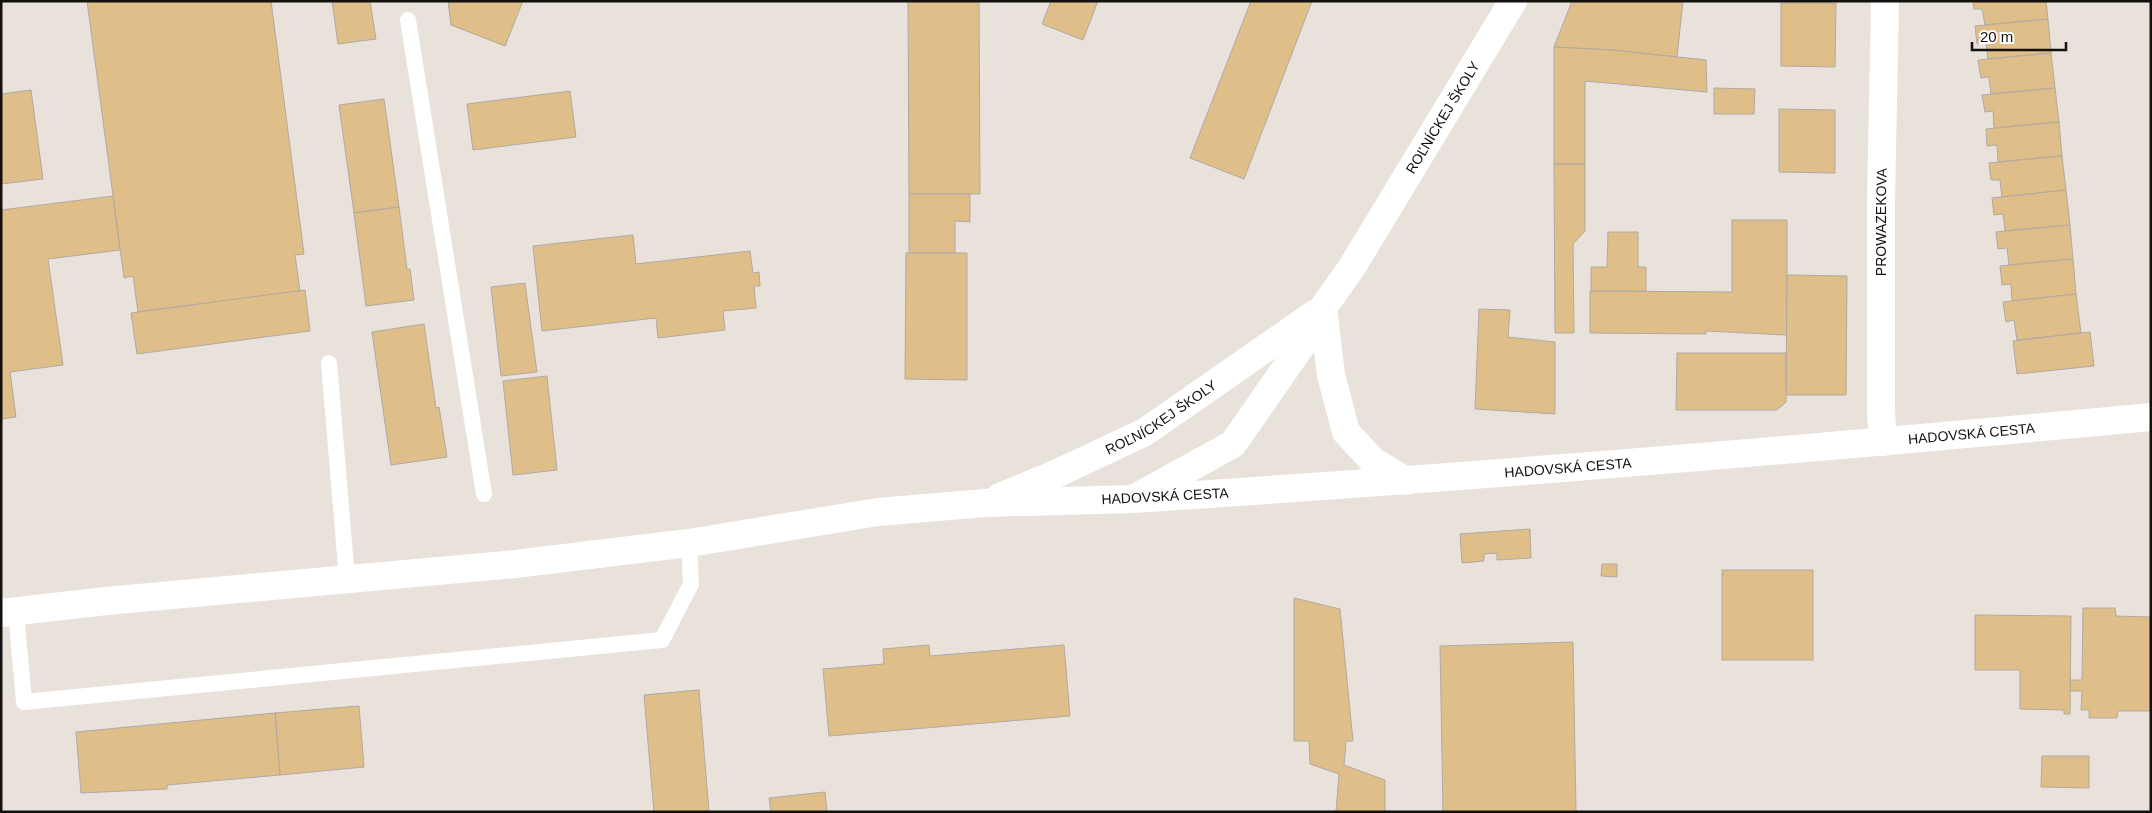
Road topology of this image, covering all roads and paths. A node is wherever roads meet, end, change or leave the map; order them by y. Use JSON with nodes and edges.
{"nodes":[{"id":1,"x":1513,"y":1,"type":"edge"},
{"id":2,"x":1885,"y":1,"type":"edge"},
{"id":3,"x":408,"y":20,"type":"dead end"},
{"id":4,"x":1323,"y":308,"type":"junction"},
{"id":5,"x":329,"y":363,"type":"dead end"},
{"id":6,"x":2151,"y":417,"type":"edge"},
{"id":7,"x":1883,"y":442,"type":"junction"},
{"id":8,"x":1406,"y":481,"type":"junction"},
{"id":9,"x":484,"y":494,"type":"dead end"},
{"id":10,"x":1133,"y":499,"type":"junction"},
{"id":11,"x":986,"y":503,"type":"junction"},
{"id":12,"x":689,"y":542,"type":"junction"},
{"id":13,"x":347,"y":580,"type":"junction"},
{"id":14,"x":8,"y":613,"type":"edge"}],
"edges":[{"from":1,"to":4,"type":"main road","name":"ROĽNÍCKEJ ŠKOLY"},
{"from":2,"to":7,"type":"main road","name":"PROWAZEKOVA"},
{"from":3,"to":9,"type":"lane"},
{"from":4,"to":8,"type":"main road"},
{"from":4,"to":10,"type":"main road","name":"ROĽNÍCKEJ ŠKOLY"},
{"from":4,"to":11,"type":"main road","name":"ROĽNÍCKEJ ŠKOLY"},
{"from":5,"to":13,"type":"lane"},
{"from":6,"to":7,"type":"main road","name":"HADOVSKÁ CESTA"},
{"from":7,"to":8,"type":"main road","name":"HADOVSKÁ CESTA"},
{"from":8,"to":10,"type":"main road","name":"HADOVSKÁ CESTA"},
{"from":10,"to":11,"type":"main road","name":"HADOVSKÁ CESTA"},
{"from":11,"to":12,"type":"main road"},
{"from":12,"to":13,"type":"main road"},
{"from":12,"to":14,"type":"lane"},
{"from":13,"to":14,"type":"main road"}]}
